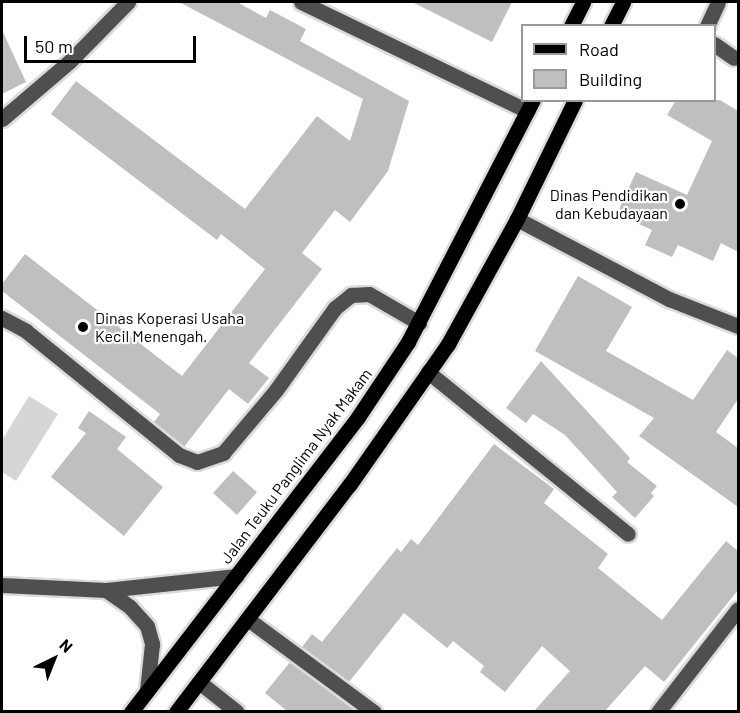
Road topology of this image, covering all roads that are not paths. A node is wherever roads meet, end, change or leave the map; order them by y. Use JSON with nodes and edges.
{"nodes":[{"id":1,"x":128,"y":2,"type":"edge"},
{"id":2,"x":301,"y":2,"type":"edge"},
{"id":3,"x":583,"y":2,"type":"edge"},
{"id":4,"x":623,"y":2,"type":"edge"},
{"id":5,"x":718,"y":2,"type":"edge"},
{"id":6,"x":572,"y":24,"type":"edge"},
{"id":7,"x":612,"y":24,"type":"edge"},
{"id":8,"x":708,"y":24,"type":"edge"},
{"id":9,"x":716,"y":45,"type":"edge"},
{"id":10,"x":734,"y":58,"type":"dead end"},
{"id":11,"x":521,"y":102,"type":"edge"},
{"id":12,"x":574,"y":102,"type":"edge"},
{"id":13,"x":530,"y":106,"type":"edge"},
{"id":14,"x":2,"y":119,"type":"edge"},
{"id":15,"x":517,"y":219,"type":"junction"},
{"id":16,"x":2,"y":318,"type":"edge"},
{"id":17,"x":419,"y":322,"type":"junction"},
{"id":18,"x":738,"y":326,"type":"edge"},
{"id":19,"x":428,"y":372,"type":"junction"},
{"id":20,"x":628,"y":534,"type":"dead end"},
{"id":21,"x":236,"y":576,"type":"junction"},
{"id":22,"x":2,"y":585,"type":"edge"},
{"id":23,"x":106,"y":590,"type":"junction"},
{"id":24,"x":738,"y":609,"type":"edge"},
{"id":25,"x":249,"y":620,"type":"junction"},
{"id":26,"x":199,"y":682,"type":"junction"},
{"id":27,"x":147,"y":690,"type":"junction"},
{"id":28,"x":131,"y":711,"type":"edge"},
{"id":29,"x":176,"y":711,"type":"edge"},
{"id":30,"x":237,"y":711,"type":"edge"},
{"id":31,"x":374,"y":711,"type":"edge"},
{"id":32,"x":658,"y":711,"type":"edge"}],
"edges":[{"from":1,"to":14,"type":"street"},
{"from":2,"to":11,"type":"street"},
{"from":3,"to":6,"type":"main road"},
{"from":4,"to":7,"type":"main road"},
{"from":5,"to":8,"type":"street"},
{"from":9,"to":10,"type":"street"},
{"from":12,"to":15,"type":"main road"},
{"from":13,"to":17,"type":"main road","name":"Jalan Teuku Panglima Nyak Makam"},
{"from":15,"to":18,"type":"street"},
{"from":15,"to":19,"type":"main road"},
{"from":16,"to":17,"type":"street"},
{"from":17,"to":21,"type":"main road","name":"Jalan Teuku Panglima Nyak Makam"},
{"from":19,"to":20,"type":"street"},
{"from":19,"to":25,"type":"main road"},
{"from":21,"to":23,"type":"street"},
{"from":21,"to":27,"type":"main road","name":"Jalan Teuku Panglima Nyak Makam"},
{"from":22,"to":23,"type":"street"},
{"from":23,"to":27,"type":"street"},
{"from":24,"to":32,"type":"street"},
{"from":25,"to":26,"type":"main road"},
{"from":25,"to":31,"type":"street"},
{"from":26,"to":29,"type":"main road"},
{"from":26,"to":30,"type":"street"},
{"from":27,"to":28,"type":"main road","name":"Jalan Teuku Panglima Nyak Makam"}]}
